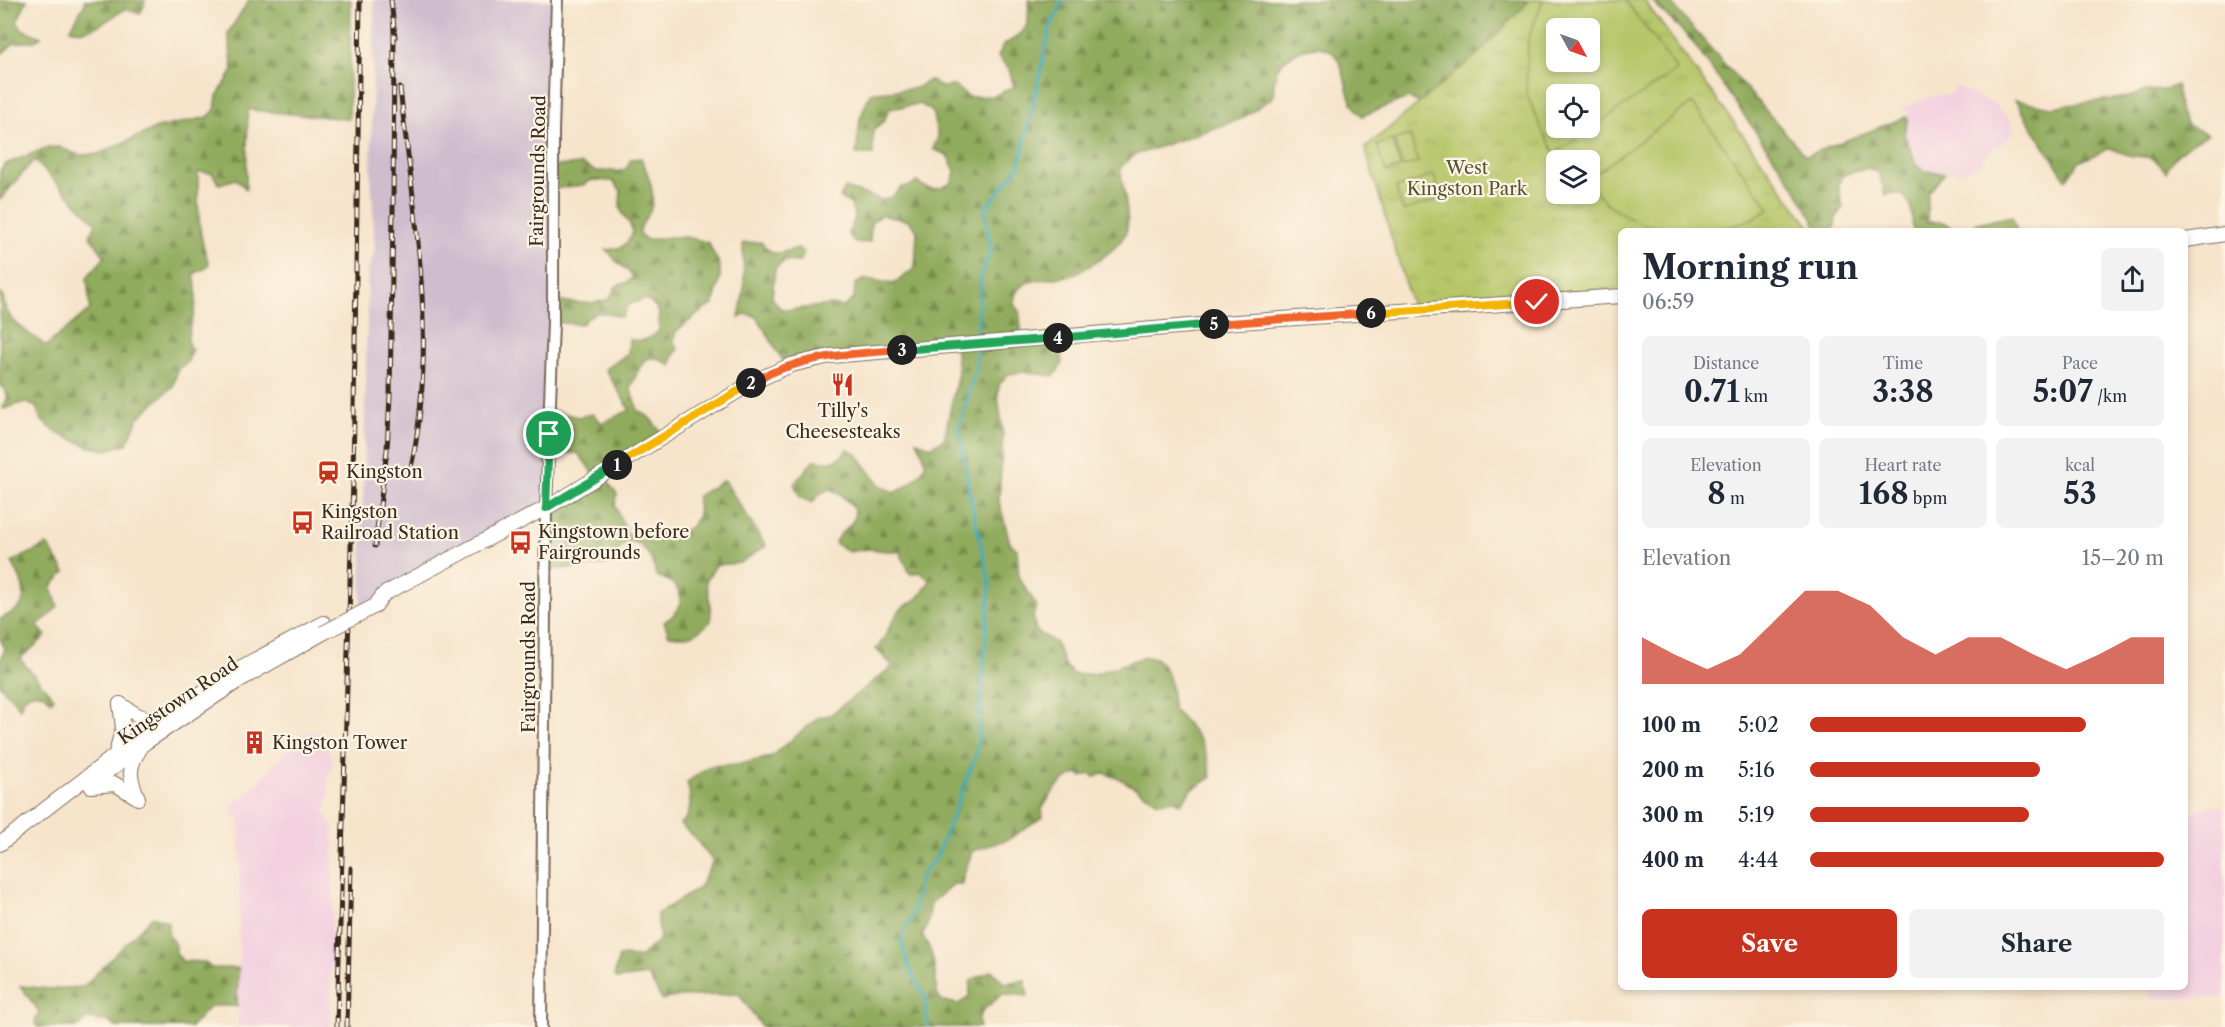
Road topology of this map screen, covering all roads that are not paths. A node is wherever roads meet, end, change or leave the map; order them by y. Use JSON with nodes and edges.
{"nodes":[{"id":1,"x":557,"y":0,"type":"edge"},
{"id":2,"x":2225,"y":234,"type":"edge"},
{"id":3,"x":2188,"y":240,"type":"edge"},
{"id":4,"x":1618,"y":296,"type":"edge"},
{"id":5,"x":546,"y":508,"type":"junction"},
{"id":6,"x":323,"y":628,"type":"junction"},
{"id":7,"x":160,"y":720,"type":"junction"},
{"id":8,"x":146,"y":742,"type":"junction"},
{"id":9,"x":116,"y":753,"type":"junction"},
{"id":10,"x":89,"y":786,"type":"junction"},
{"id":11,"x":0,"y":844,"type":"edge"},
{"id":12,"x":0,"y":852,"type":"edge"},
{"id":13,"x":541,"y":1027,"type":"edge"}],
"edges":[{"from":1,"to":5,"type":"street","name":"Fairgrounds Road"},
{"from":2,"to":3,"type":"main road"},
{"from":4,"to":5,"type":"main road","name":"Kingstown Road"},
{"from":5,"to":6,"type":"main road","name":"Kingstown Road"},
{"from":5,"to":13,"type":"street","name":"Fairgrounds Road"},
{"from":6,"to":7,"type":"main road","name":"Kingstown Road"},
{"from":6,"to":8,"type":"main road","name":"Kingstown Road"},
{"from":7,"to":9,"type":"main road","name":"Kingstown Road"},
{"from":7,"to":9,"type":"main road"},
{"from":8,"to":10,"type":"main road","name":"Kingstown Road"},
{"from":8,"to":10,"type":"main road"},
{"from":9,"to":11,"type":"main road","name":"Kingstown Road"},
{"from":10,"to":12,"type":"main road","name":"Kingstown Road"}]}
